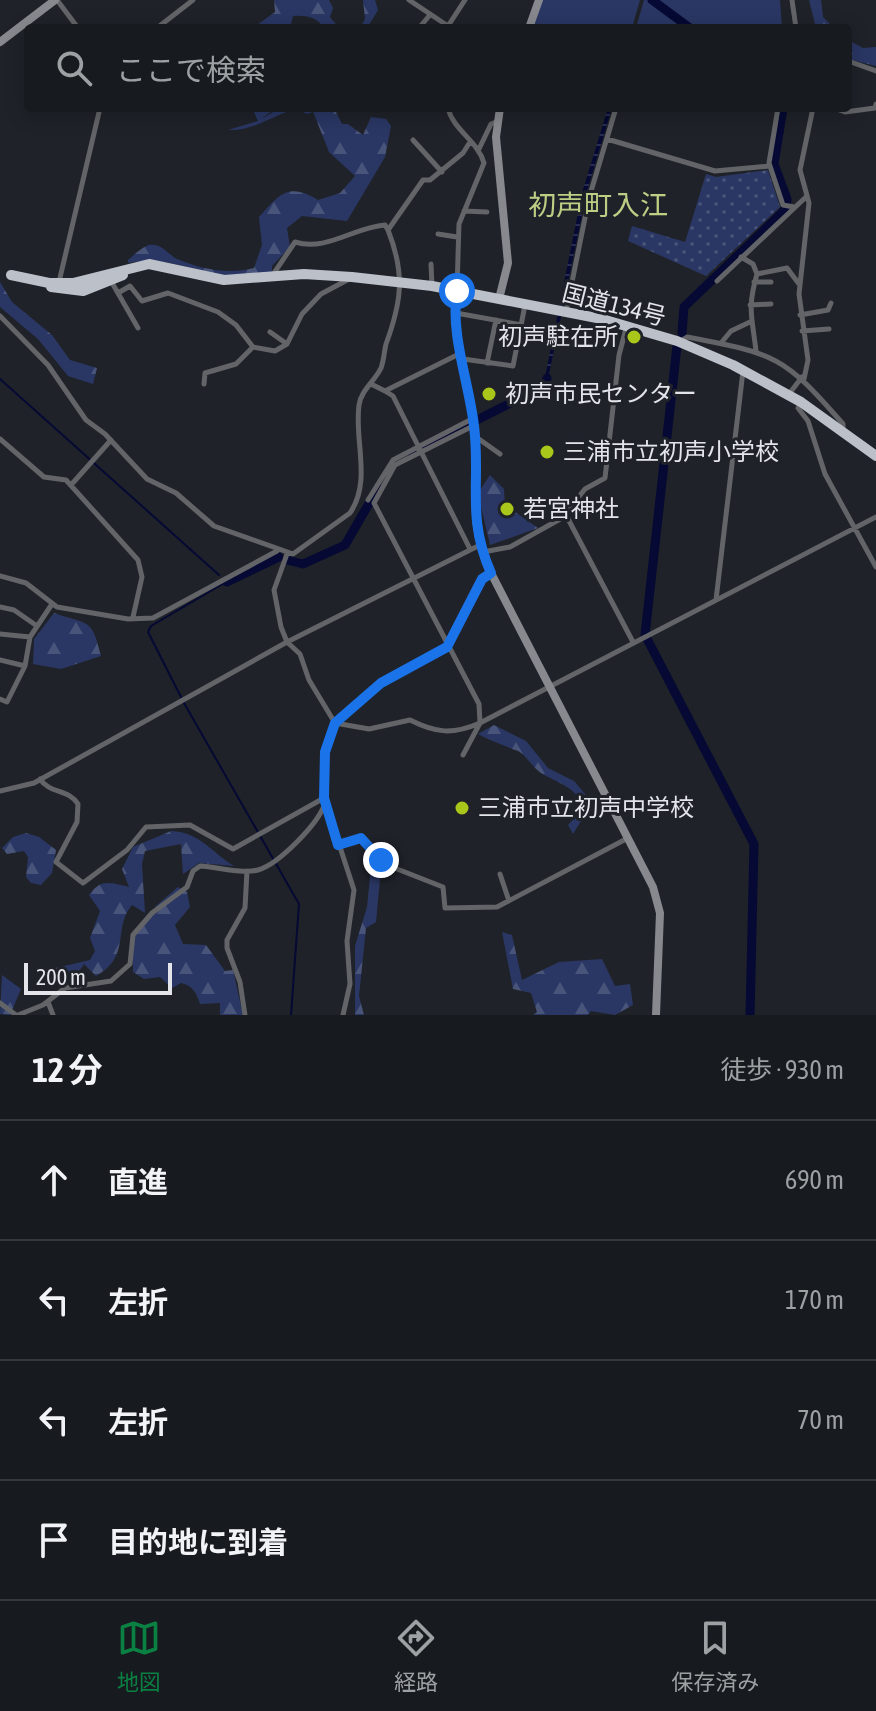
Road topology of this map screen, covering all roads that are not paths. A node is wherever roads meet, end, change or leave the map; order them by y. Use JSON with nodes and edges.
{"nodes":[{"id":1,"x":56,"y":0,"type":"edge"},
{"id":2,"x":193,"y":0,"type":"edge"},
{"id":3,"x":409,"y":0,"type":"edge"},
{"id":4,"x":465,"y":0,"type":"edge"},
{"id":5,"x":539,"y":0,"type":"edge"},
{"id":6,"x":792,"y":0,"type":"edge"},
{"id":7,"x":429,"y":16,"type":"junction"},
{"id":8,"x":75,"y":24,"type":"edge"},
{"id":9,"x":162,"y":24,"type":"edge"},
{"id":10,"x":422,"y":24,"type":"edge"},
{"id":11,"x":444,"y":24,"type":"edge"},
{"id":12,"x":451,"y":24,"type":"edge"},
{"id":13,"x":530,"y":24,"type":"edge"},
{"id":14,"x":795,"y":24,"type":"edge"},
{"id":15,"x":0,"y":42,"type":"edge"},
{"id":16,"x":852,"y":62,"type":"edge"},
{"id":17,"x":876,"y":71,"type":"edge"},
{"id":18,"x":876,"y":104,"type":"edge"},
{"id":19,"x":852,"y":111,"type":"edge"},
{"id":20,"x":99,"y":112,"type":"edge"},
{"id":21,"x":449,"y":112,"type":"edge"},
{"id":22,"x":499,"y":112,"type":"edge"},
{"id":23,"x":615,"y":112,"type":"edge"},
{"id":24,"x":777,"y":112,"type":"edge"},
{"id":25,"x":812,"y":112,"type":"edge"},
{"id":26,"x":496,"y":122,"type":"junction"},
{"id":27,"x":607,"y":139,"type":"junction"},
{"id":28,"x":413,"y":140,"type":"dead end"},
{"id":29,"x":470,"y":142,"type":"junction"},
{"id":30,"x":479,"y":149,"type":"junction"},
{"id":31,"x":770,"y":166,"type":"junction"},
{"id":32,"x":442,"y":172,"type":"junction"},
{"id":33,"x":808,"y":196,"type":"junction"},
{"id":34,"x":790,"y":206,"type":"junction"},
{"id":35,"x":464,"y":211,"type":"junction"},
{"id":36,"x":487,"y":212,"type":"dead end"},
{"id":37,"x":388,"y":230,"type":"junction"},
{"id":38,"x":438,"y":234,"type":"dead end"},
{"id":39,"x":457,"y":237,"type":"junction"},
{"id":40,"x":741,"y":257,"type":"junction"},
{"id":41,"x":431,"y":264,"type":"dead end"},
{"id":42,"x":0,"y":270,"type":"edge"},
{"id":43,"x":757,"y":274,"type":"junction"},
{"id":44,"x":313,"y":275,"type":"junction"},
{"id":45,"x":272,"y":277,"type":"junction"},
{"id":46,"x":352,"y":277,"type":"junction"},
{"id":47,"x":400,"y":281,"type":"junction"},
{"id":48,"x":717,"y":281,"type":"dead end"},
{"id":49,"x":108,"y":282,"type":"junction"},
{"id":50,"x":754,"y":282,"type":"junction"},
{"id":51,"x":771,"y":282,"type":"dead end"},
{"id":52,"x":73,"y":283,"type":"junction"},
{"id":53,"x":54,"y":285,"type":"junction"},
{"id":54,"x":800,"y":285,"type":"junction"},
{"id":55,"x":432,"y":286,"type":"junction"},
{"id":56,"x":457,"y":291,"type":"junction"},
{"id":57,"x":118,"y":293,"type":"junction"},
{"id":58,"x":499,"y":299,"type":"junction"},
{"id":59,"x":831,"y":303,"type":"dead end"},
{"id":60,"x":526,"y":304,"type":"junction"},
{"id":61,"x":771,"y":304,"type":"dead end"},
{"id":62,"x":750,"y":305,"type":"junction"},
{"id":63,"x":563,"y":311,"type":"junction"},
{"id":64,"x":454,"y":313,"type":"junction"},
{"id":65,"x":800,"y":315,"type":"junction"},
{"id":66,"x":0,"y":316,"type":"edge"},
{"id":67,"x":496,"y":320,"type":"junction"},
{"id":68,"x":750,"y":322,"type":"junction"},
{"id":69,"x":522,"y":325,"type":"junction"},
{"id":70,"x":628,"y":325,"type":"junction"},
{"id":71,"x":138,"y":328,"type":"dead end"},
{"id":72,"x":829,"y":329,"type":"dead end"},
{"id":73,"x":802,"y":331,"type":"junction"},
{"id":74,"x":270,"y":332,"type":"dead end"},
{"id":75,"x":679,"y":342,"type":"junction"},
{"id":76,"x":721,"y":343,"type":"junction"},
{"id":77,"x":287,"y":344,"type":"junction"},
{"id":78,"x":253,"y":347,"type":"junction"},
{"id":79,"x":756,"y":351,"type":"junction"},
{"id":80,"x":462,"y":356,"type":"junction"},
{"id":81,"x":487,"y":363,"type":"junction"},
{"id":82,"x":743,"y":371,"type":"junction"},
{"id":83,"x":803,"y":378,"type":"junction"},
{"id":84,"x":204,"y":384,"type":"dead end"},
{"id":85,"x":371,"y":384,"type":"junction"},
{"id":86,"x":385,"y":391,"type":"junction"},
{"id":87,"x":789,"y":394,"type":"junction"},
{"id":88,"x":801,"y":402,"type":"junction"},
{"id":89,"x":474,"y":422,"type":"junction"},
{"id":90,"x":843,"y":432,"type":"junction"},
{"id":91,"x":475,"y":436,"type":"junction"},
{"id":92,"x":0,"y":439,"type":"edge"},
{"id":93,"x":111,"y":440,"type":"junction"},
{"id":94,"x":420,"y":449,"type":"junction"},
{"id":95,"x":500,"y":454,"type":"dead end"},
{"id":96,"x":876,"y":456,"type":"edge"},
{"id":97,"x":71,"y":485,"type":"junction"},
{"id":98,"x":357,"y":493,"type":"junction"},
{"id":99,"x":371,"y":501,"type":"junction"},
{"id":100,"x":566,"y":515,"type":"junction"},
{"id":101,"x":876,"y":517,"type":"edge"},
{"id":102,"x":856,"y":527,"type":"junction"},
{"id":103,"x":481,"y":548,"type":"junction"},
{"id":104,"x":470,"y":549,"type":"junction"},
{"id":105,"x":278,"y":551,"type":"junction"},
{"id":106,"x":287,"y":554,"type":"junction"},
{"id":107,"x":876,"y":567,"type":"edge"},
{"id":108,"x":491,"y":573,"type":"junction"},
{"id":109,"x":0,"y":576,"type":"edge"},
{"id":110,"x":412,"y":578,"type":"junction"},
{"id":111,"x":716,"y":600,"type":"junction"},
{"id":112,"x":52,"y":604,"type":"junction"},
{"id":113,"x":0,"y":607,"type":"edge"},
{"id":114,"x":133,"y":617,"type":"junction"},
{"id":115,"x":37,"y":626,"type":"junction"},
{"id":116,"x":0,"y":634,"type":"edge"},
{"id":117,"x":30,"y":637,"type":"junction"},
{"id":118,"x":287,"y":642,"type":"junction"},
{"id":119,"x":633,"y":642,"type":"junction"},
{"id":120,"x":447,"y":647,"type":"junction"},
{"id":121,"x":0,"y":660,"type":"edge"},
{"id":122,"x":25,"y":666,"type":"junction"},
{"id":123,"x":549,"y":687,"type":"junction"},
{"id":124,"x":0,"y":699,"type":"edge"},
{"id":125,"x":335,"y":723,"type":"junction"},
{"id":126,"x":480,"y":723,"type":"junction"},
{"id":127,"x":463,"y":755,"type":"dead end"},
{"id":128,"x":40,"y":779,"type":"junction"},
{"id":129,"x":0,"y":791,"type":"edge"},
{"id":130,"x":324,"y":800,"type":"junction"},
{"id":131,"x":628,"y":837,"type":"junction"},
{"id":132,"x":338,"y":845,"type":"junction"},
{"id":133,"x":247,"y":871,"type":"junction"},
{"id":134,"x":500,"y":874,"type":"dead end"},
{"id":135,"x":509,"y":901,"type":"junction"},
{"id":136,"x":48,"y":1002,"type":"junction"},
{"id":137,"x":0,"y":1003,"type":"edge"},
{"id":138,"x":17,"y":1015,"type":"edge"},
{"id":139,"x":53,"y":1015,"type":"edge"},
{"id":140,"x":245,"y":1015,"type":"edge"},
{"id":141,"x":343,"y":1015,"type":"edge"},
{"id":142,"x":656,"y":1015,"type":"edge"}],
"edges":[{"from":1,"to":8,"type":"street"},
{"from":1,"to":15,"type":"street"},
{"from":2,"to":9,"type":"street"},
{"from":3,"to":7,"type":"street"},
{"from":4,"to":12,"type":"street"},
{"from":5,"to":13,"type":"street"},
{"from":6,"to":14,"type":"street"},
{"from":7,"to":10,"type":"street"},
{"from":7,"to":11,"type":"street"},
{"from":16,"to":17,"type":"street"},
{"from":18,"to":19,"type":"street"},
{"from":20,"to":53,"type":"street"},
{"from":21,"to":29,"type":"street"},
{"from":22,"to":26,"type":"street"},
{"from":23,"to":27,"type":"street"},
{"from":24,"to":31,"type":"street"},
{"from":25,"to":33,"type":"street"},
{"from":26,"to":30,"type":"street"},
{"from":26,"to":58,"type":"street"},
{"from":27,"to":31,"type":"street"},
{"from":27,"to":63,"type":"street"},
{"from":28,"to":32,"type":"street"},
{"from":29,"to":30,"type":"street"},
{"from":29,"to":32,"type":"street"},
{"from":30,"to":35,"type":"street"},
{"from":31,"to":34,"type":"street"},
{"from":32,"to":37,"type":"street"},
{"from":33,"to":34,"type":"street"},
{"from":33,"to":54,"type":"street"},
{"from":34,"to":40,"type":"street"},
{"from":35,"to":36,"type":"street"},
{"from":35,"to":39,"type":"street"},
{"from":37,"to":45,"type":"street"},
{"from":37,"to":47,"type":"street"},
{"from":38,"to":39,"type":"street"},
{"from":39,"to":56,"type":"street"},
{"from":40,"to":43,"type":"street"},
{"from":40,"to":48,"type":"street"},
{"from":41,"to":55,"type":"street"},
{"from":42,"to":53,"type":"highway","name":"国道134号"},
{"from":43,"to":50,"type":"street"},
{"from":43,"to":54,"type":"street"},
{"from":44,"to":45,"type":"highway","name":"国道134号"},
{"from":44,"to":46,"type":"highway","name":"国道134号"},
{"from":44,"to":49,"type":"highway","name":"国道134号"},
{"from":45,"to":52,"type":"highway","name":"国道134号"},
{"from":46,"to":47,"type":"highway","name":"国道134号"},
{"from":46,"to":77,"type":"street"},
{"from":47,"to":55,"type":"highway","name":"国道134号"},
{"from":47,"to":85,"type":"street"},
{"from":49,"to":52,"type":"highway"},
{"from":49,"to":53,"type":"highway"},
{"from":49,"to":57,"type":"street"},
{"from":50,"to":51,"type":"street"},
{"from":50,"to":62,"type":"street"},
{"from":52,"to":53,"type":"highway","name":"国道134号"},
{"from":54,"to":65,"type":"street"},
{"from":55,"to":56,"type":"highway","name":"国道134号"},
{"from":56,"to":58,"type":"highway","name":"国道134号"},
{"from":56,"to":64,"type":"street"},
{"from":57,"to":71,"type":"street"},
{"from":57,"to":78,"type":"street"},
{"from":58,"to":60,"type":"highway","name":"国道134号"},
{"from":59,"to":65,"type":"street"},
{"from":60,"to":63,"type":"highway","name":"国道134号"},
{"from":60,"to":69,"type":"street"},
{"from":61,"to":62,"type":"street"},
{"from":62,"to":68,"type":"street"},
{"from":63,"to":70,"type":"highway","name":"国道134号"},
{"from":64,"to":67,"type":"street"},
{"from":64,"to":80,"type":"street"},
{"from":65,"to":73,"type":"street"},
{"from":66,"to":93,"type":"street"},
{"from":67,"to":69,"type":"street"},
{"from":67,"to":81,"type":"street"},
{"from":68,"to":76,"type":"street"},
{"from":68,"to":79,"type":"street"},
{"from":69,"to":81,"type":"street"},
{"from":70,"to":75,"type":"highway","name":"国道134号"},
{"from":70,"to":100,"type":"street"},
{"from":72,"to":73,"type":"street"},
{"from":73,"to":83,"type":"street"},
{"from":74,"to":77,"type":"street"},
{"from":75,"to":76,"type":"street"},
{"from":75,"to":82,"type":"highway","name":"国道134号"},
{"from":76,"to":79,"type":"street"},
{"from":77,"to":78,"type":"street"},
{"from":78,"to":84,"type":"street"},
{"from":79,"to":83,"type":"street"},
{"from":80,"to":81,"type":"street"},
{"from":80,"to":86,"type":"street"},
{"from":80,"to":89,"type":"street"},
{"from":82,"to":87,"type":"highway","name":"国道134号"},
{"from":82,"to":111,"type":"street"},
{"from":83,"to":87,"type":"street"},
{"from":83,"to":90,"type":"street"},
{"from":85,"to":86,"type":"street"},
{"from":85,"to":98,"type":"street"},
{"from":86,"to":94,"type":"street"},
{"from":87,"to":88,"type":"highway","name":"国道134号"},
{"from":88,"to":90,"type":"highway","name":"国道134号"},
{"from":88,"to":102,"type":"street"},
{"from":89,"to":91,"type":"street"},
{"from":89,"to":94,"type":"street"},
{"from":90,"to":96,"type":"highway","name":"国道134号"},
{"from":91,"to":95,"type":"street"},
{"from":91,"to":103,"type":"street"},
{"from":92,"to":97,"type":"street"},
{"from":93,"to":97,"type":"street"},
{"from":93,"to":105,"type":"street"},
{"from":94,"to":99,"type":"street"},
{"from":94,"to":104,"type":"street"},
{"from":97,"to":114,"type":"street"},
{"from":98,"to":99,"type":"street"},
{"from":98,"to":106,"type":"street"},
{"from":99,"to":110,"type":"street"},
{"from":100,"to":103,"type":"street"},
{"from":100,"to":119,"type":"street"},
{"from":101,"to":102,"type":"street"},
{"from":102,"to":107,"type":"street"},
{"from":102,"to":111,"type":"street"},
{"from":103,"to":104,"type":"street"},
{"from":103,"to":108,"type":"street"},
{"from":104,"to":110,"type":"street"},
{"from":105,"to":106,"type":"street"},
{"from":105,"to":114,"type":"street"},
{"from":106,"to":118,"type":"street"},
{"from":108,"to":120,"type":"street"},
{"from":108,"to":123,"type":"street"},
{"from":109,"to":112,"type":"street"},
{"from":110,"to":118,"type":"street"},
{"from":110,"to":120,"type":"street"},
{"from":111,"to":119,"type":"street"},
{"from":112,"to":114,"type":"street"},
{"from":112,"to":115,"type":"street"},
{"from":113,"to":115,"type":"street"},
{"from":115,"to":117,"type":"street"},
{"from":116,"to":117,"type":"street"},
{"from":117,"to":122,"type":"street"},
{"from":118,"to":125,"type":"street"},
{"from":118,"to":128,"type":"street"},
{"from":119,"to":123,"type":"street"},
{"from":120,"to":125,"type":"street"},
{"from":120,"to":126,"type":"street"},
{"from":121,"to":122,"type":"street"},
{"from":122,"to":124,"type":"street"},
{"from":123,"to":126,"type":"street"},
{"from":123,"to":131,"type":"street"},
{"from":125,"to":126,"type":"street"},
{"from":125,"to":130,"type":"street"},
{"from":126,"to":127,"type":"street"},
{"from":128,"to":129,"type":"street"},
{"from":128,"to":130,"type":"street"},
{"from":130,"to":132,"type":"street"},
{"from":130,"to":133,"type":"street"},
{"from":131,"to":135,"type":"street"},
{"from":131,"to":142,"type":"street"},
{"from":132,"to":135,"type":"street"},
{"from":132,"to":141,"type":"street"},
{"from":133,"to":136,"type":"street"},
{"from":133,"to":140,"type":"street"},
{"from":134,"to":135,"type":"street"},
{"from":136,"to":138,"type":"street"},
{"from":136,"to":139,"type":"street"},
{"from":137,"to":138,"type":"street"}]}
